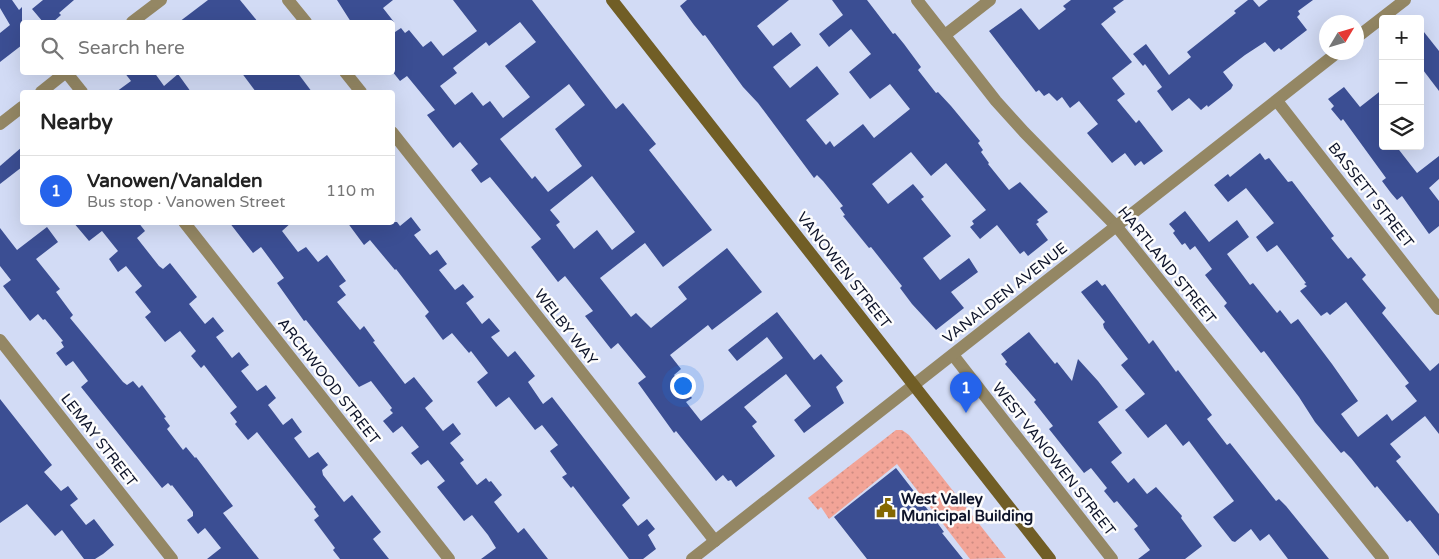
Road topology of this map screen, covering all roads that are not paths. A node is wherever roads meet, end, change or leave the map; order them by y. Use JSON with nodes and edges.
{"nodes":[{"id":1,"x":161,"y":0,"type":"edge"},
{"id":2,"x":288,"y":0,"type":"edge"},
{"id":3,"x":612,"y":0,"type":"edge"},
{"id":4,"x":917,"y":0,"type":"edge"},
{"id":5,"x":990,"y":0,"type":"edge"},
{"id":6,"x":1405,"y":0,"type":"edge"},
{"id":7,"x":135,"y":20,"type":"edge"},
{"id":8,"x":304,"y":20,"type":"edge"},
{"id":9,"x":1364,"y":32,"type":"edge"},
{"id":10,"x":945,"y":35,"type":"junction"},
{"id":11,"x":1328,"y":60,"type":"edge"},
{"id":12,"x":62,"y":75,"type":"edge"},
{"id":13,"x":68,"y":75,"type":"edge"},
{"id":14,"x":348,"y":75,"type":"edge"},
{"id":15,"x":44,"y":90,"type":"edge"},
{"id":16,"x":80,"y":90,"type":"edge"},
{"id":17,"x":360,"y":90,"type":"edge"},
{"id":18,"x":1277,"y":101,"type":"junction"},
{"id":19,"x":20,"y":109,"type":"edge"},
{"id":20,"x":0,"y":124,"type":"edge"},
{"id":21,"x":395,"y":136,"type":"edge"},
{"id":22,"x":186,"y":225,"type":"edge"},
{"id":23,"x":1117,"y":226,"type":"junction"},
{"id":24,"x":1439,"y":309,"type":"edge"},
{"id":25,"x":0,"y":340,"type":"edge"},
{"id":26,"x":953,"y":356,"type":"junction"},
{"id":27,"x":914,"y":386,"type":"junction"},
{"id":28,"x":715,"y":541,"type":"junction"},
{"id":29,"x":172,"y":559,"type":"edge"},
{"id":30,"x":449,"y":559,"type":"edge"},
{"id":31,"x":692,"y":559,"type":"edge"},
{"id":32,"x":1050,"y":559,"type":"edge"},
{"id":33,"x":1112,"y":559,"type":"edge"},
{"id":34,"x":1383,"y":559,"type":"edge"}],
"edges":[{"from":1,"to":7,"type":"street"},
{"from":2,"to":8,"type":"street"},
{"from":3,"to":27,"type":"main road","name":"VANOWEN STREET"},
{"from":4,"to":10,"type":"street","name":"HARTLAND STREET"},
{"from":5,"to":10,"type":"street"},
{"from":6,"to":9,"type":"street"},
{"from":10,"to":23,"type":"street","name":"HARTLAND STREET"},
{"from":11,"to":18,"type":"street","name":"VANALDEN AVENUE"},
{"from":12,"to":15,"type":"street"},
{"from":13,"to":16,"type":"street"},
{"from":14,"to":17,"type":"street"},
{"from":18,"to":23,"type":"street","name":"VANALDEN AVENUE"},
{"from":18,"to":24,"type":"street","name":"BASSETT STREET"},
{"from":19,"to":20,"type":"street"},
{"from":21,"to":28,"type":"street","name":"WELBY WAY"},
{"from":22,"to":30,"type":"street","name":"ARCHWOOD STREET"},
{"from":23,"to":26,"type":"street","name":"VANALDEN AVENUE"},
{"from":23,"to":34,"type":"street","name":"HARTLAND STREET"},
{"from":25,"to":29,"type":"street","name":"LEMAY STREET"},
{"from":26,"to":27,"type":"street","name":"VANALDEN AVENUE"},
{"from":26,"to":33,"type":"street","name":"WEST VANOWEN STREET"},
{"from":27,"to":28,"type":"street","name":"VANALDEN AVENUE"},
{"from":27,"to":32,"type":"main road","name":"VANOWEN STREET"},
{"from":28,"to":31,"type":"street","name":"VANALDEN AVENUE"}]}
